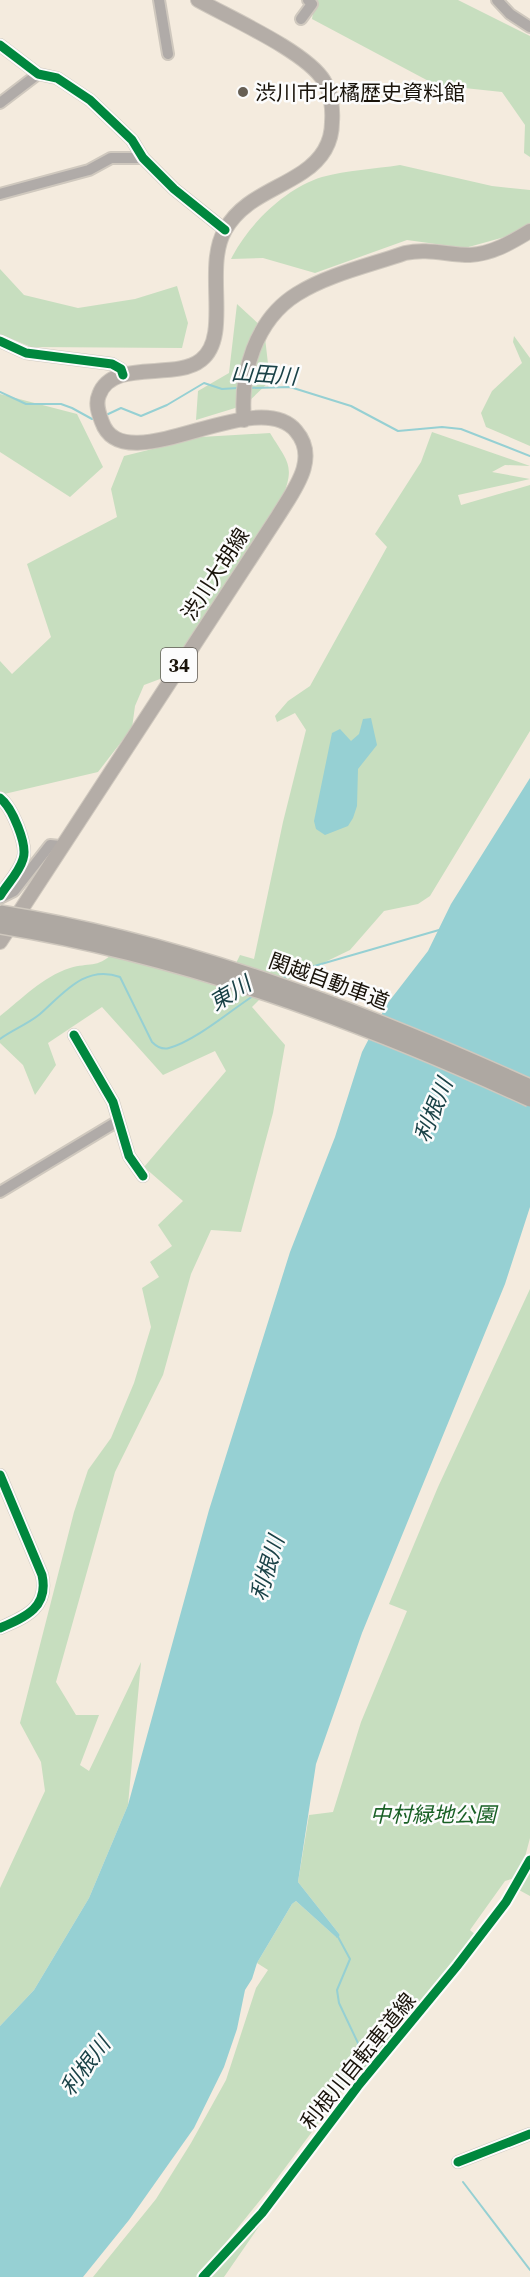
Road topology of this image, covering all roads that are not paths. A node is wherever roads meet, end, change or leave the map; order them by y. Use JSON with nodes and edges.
{"nodes":[{"id":1,"x":159,"y":0,"type":"edge"},
{"id":2,"x":198,"y":0,"type":"edge"},
{"id":3,"x":308,"y":0,"type":"edge"},
{"id":4,"x":497,"y":0,"type":"edge"},
{"id":5,"x":301,"y":19,"type":"dead end"},
{"id":6,"x":530,"y":27,"type":"edge"},
{"id":7,"x":0,"y":45,"type":"edge"},
{"id":8,"x":168,"y":54,"type":"dead end"},
{"id":9,"x":38,"y":74,"type":"junction"},
{"id":10,"x":0,"y":103,"type":"edge"},
{"id":11,"x":143,"y":158,"type":"junction"},
{"id":12,"x":1,"y":192,"type":"edge"},
{"id":13,"x":225,"y":230,"type":"junction"},
{"id":14,"x":530,"y":231,"type":"edge"},
{"id":15,"x":0,"y":341,"type":"edge"},
{"id":16,"x":123,"y":375,"type":"junction"},
{"id":17,"x":244,"y":420,"type":"junction"},
{"id":18,"x":0,"y":798,"type":"edge"},
{"id":19,"x":60,"y":846,"type":"junction"},
{"id":20,"x":0,"y":897,"type":"edge"},
{"id":21,"x":0,"y":913,"type":"edge"},
{"id":22,"x":0,"y":926,"type":"edge"},
{"id":23,"x":0,"y":942,"type":"edge"},
{"id":24,"x":74,"y":1035,"type":"dead end"},
{"id":25,"x":530,"y":1087,"type":"edge"},
{"id":26,"x":530,"y":1099,"type":"edge"},
{"id":27,"x":119,"y":1123,"type":"junction"},
{"id":28,"x":143,"y":1176,"type":"dead end"},
{"id":29,"x":0,"y":1192,"type":"edge"},
{"id":30,"x":0,"y":1475,"type":"edge"},
{"id":31,"x":0,"y":1628,"type":"edge"},
{"id":32,"x":530,"y":2134,"type":"edge"},
{"id":33,"x":458,"y":2162,"type":"dead end"}],
"edges":[{"from":1,"to":8,"type":"street"},
{"from":2,"to":13,"type":"main road"},
{"from":3,"to":5,"type":"street"},
{"from":4,"to":6,"type":"street"},
{"from":7,"to":9,"type":"street"},
{"from":9,"to":10,"type":"street"},
{"from":9,"to":11,"type":"street"},
{"from":11,"to":12,"type":"street"},
{"from":11,"to":13,"type":"street"},
{"from":13,"to":16,"type":"main road"},
{"from":14,"to":17,"type":"main road"},
{"from":15,"to":16,"type":"street"},
{"from":16,"to":17,"type":"main road","name":"渋川大胡線","number":"34"},
{"from":17,"to":19,"type":"main road","name":"渋川大胡線","number":"34"},
{"from":18,"to":20,"type":"street"},
{"from":19,"to":20,"type":"street"},
{"from":19,"to":23,"type":"main road","name":"渋川大胡線","number":"34"},
{"from":21,"to":25,"type":"highway","name":"関越自動車道","bridge":true},
{"from":22,"to":26,"type":"highway","name":"関越自動車道","bridge":true},
{"from":24,"to":27,"type":"street"},
{"from":27,"to":28,"type":"street"},
{"from":27,"to":29,"type":"street"},
{"from":30,"to":31,"type":"street"},
{"from":32,"to":33,"type":"street"}]}
